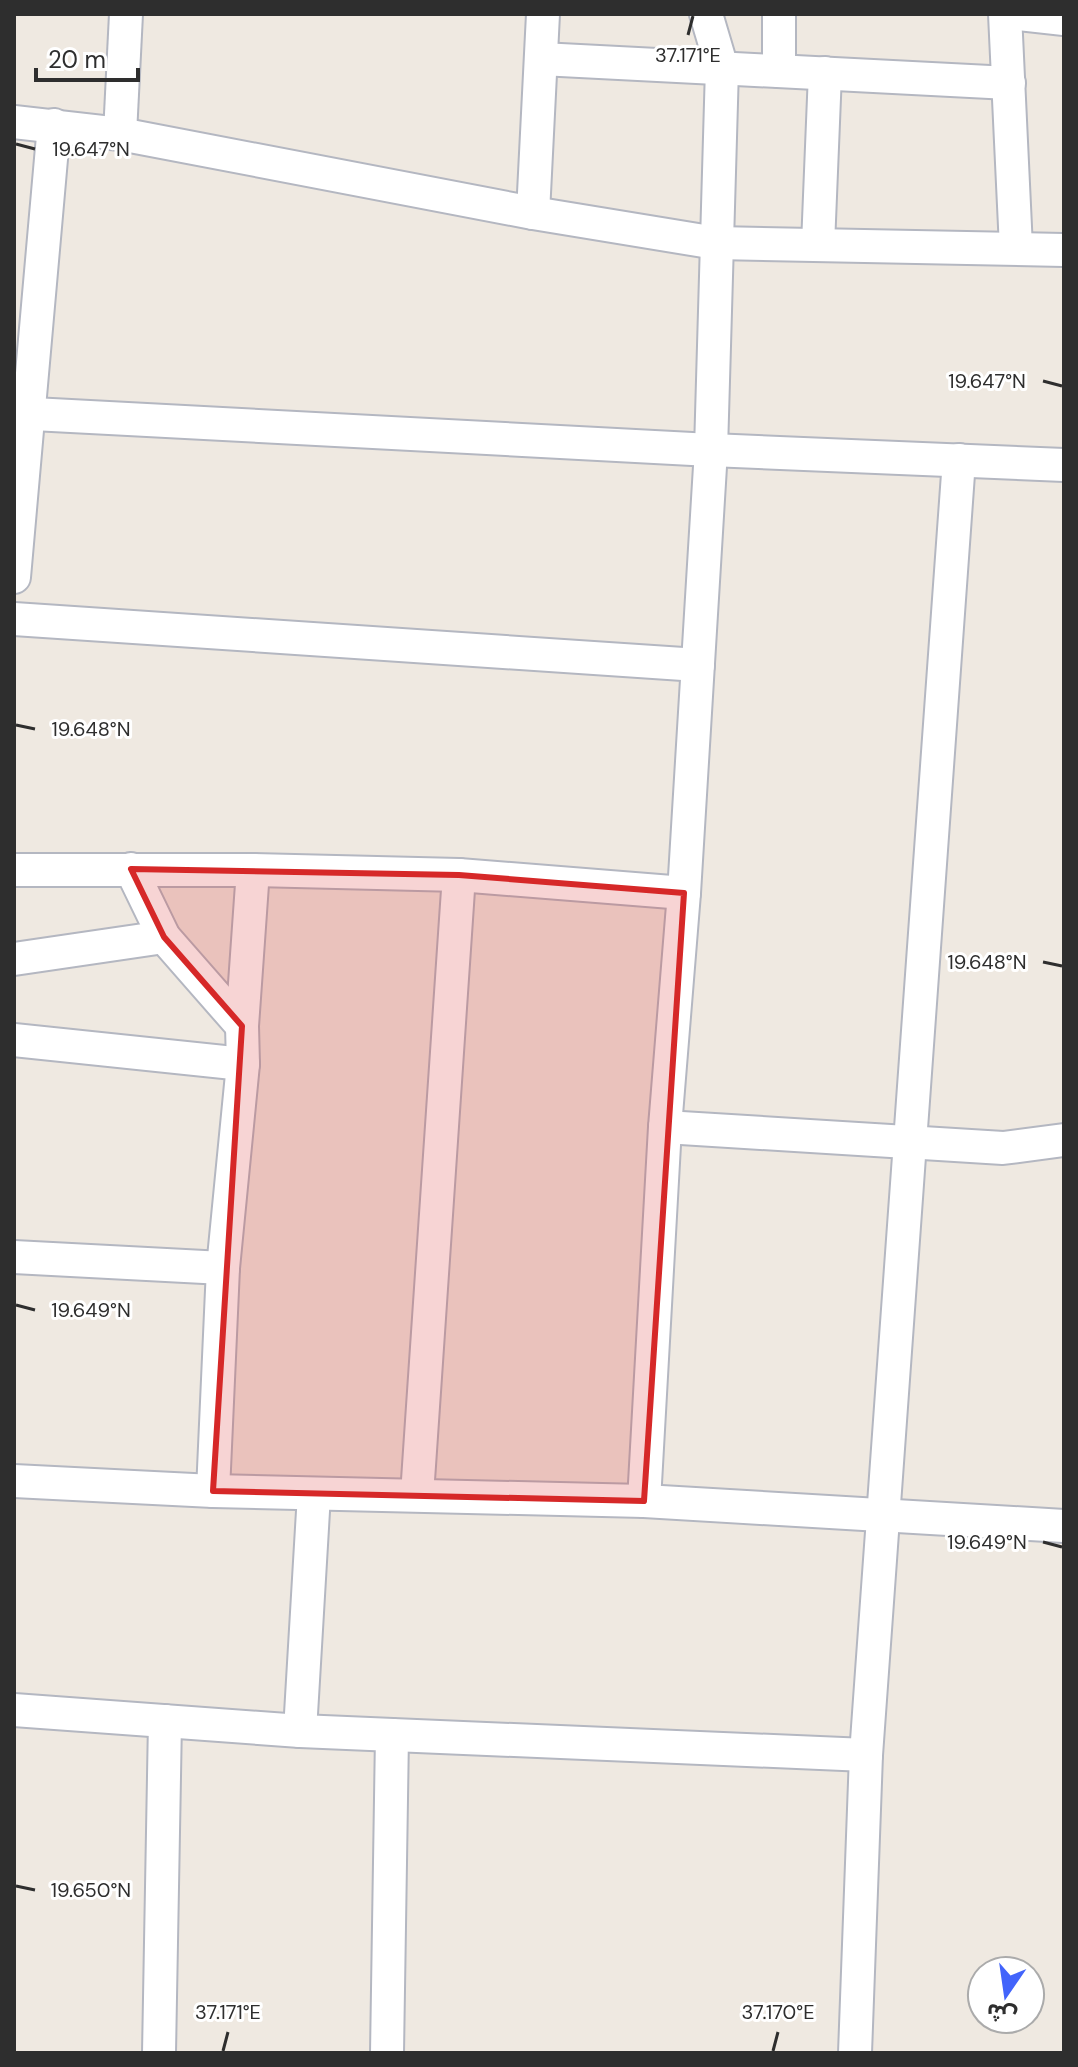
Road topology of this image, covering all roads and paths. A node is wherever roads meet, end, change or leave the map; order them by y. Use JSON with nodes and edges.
{"nodes":[{"id":1,"x":126,"y":14,"type":"edge"},
{"id":2,"x":543,"y":14,"type":"edge"},
{"id":3,"x":706,"y":14,"type":"edge"},
{"id":4,"x":779,"y":14,"type":"edge"},
{"id":5,"x":1005,"y":14,"type":"edge"},
{"id":6,"x":1019,"y":14,"type":"edge"},
{"id":7,"x":1064,"y":19,"type":"edge"},
{"id":8,"x":541,"y":59,"type":"junction"},
{"id":9,"x":722,"y":68,"type":"junction"},
{"id":10,"x":779,"y":71,"type":"junction"},
{"id":11,"x":825,"y":73,"type":"junction"},
{"id":12,"x":1009,"y":83,"type":"junction"},
{"id":13,"x":14,"y":122,"type":"edge"},
{"id":14,"x":54,"y":125,"type":"junction"},
{"id":15,"x":120,"y":134,"type":"junction"},
{"id":16,"x":533,"y":213,"type":"junction"},
{"id":17,"x":716,"y":243,"type":"junction"},
{"id":18,"x":818,"y":245,"type":"junction"},
{"id":19,"x":1016,"y":248,"type":"junction"},
{"id":20,"x":1064,"y":250,"type":"edge"},
{"id":21,"x":21,"y":414,"type":"edge"},
{"id":22,"x":711,"y":450,"type":"junction"},
{"id":23,"x":959,"y":460,"type":"junction"},
{"id":24,"x":1064,"y":465,"type":"edge"},
{"id":25,"x":14,"y":577,"type":"edge"},
{"id":26,"x":14,"y":619,"type":"edge"},
{"id":27,"x":698,"y":665,"type":"junction"},
{"id":28,"x":131,"y":869,"type":"junction"},
{"id":29,"x":14,"y":870,"type":"edge"},
{"id":30,"x":253,"y":870,"type":"junction"},
{"id":31,"x":459,"y":875,"type":"junction"},
{"id":32,"x":684,"y":893,"type":"junction"},
{"id":33,"x":164,"y":937,"type":"junction"},
{"id":34,"x":14,"y":959,"type":"edge"},
{"id":35,"x":242,"y":1026,"type":"junction"},
{"id":36,"x":14,"y":1040,"type":"edge"},
{"id":37,"x":243,"y":1064,"type":"junction"},
{"id":38,"x":665,"y":1127,"type":"junction"},
{"id":39,"x":1064,"y":1140,"type":"edge"},
{"id":40,"x":910,"y":1142,"type":"junction"},
{"id":41,"x":14,"y":1257,"type":"edge"},
{"id":42,"x":223,"y":1268,"type":"junction"},
{"id":43,"x":14,"y":1481,"type":"edge"},
{"id":44,"x":213,"y":1491,"type":"junction"},
{"id":45,"x":314,"y":1494,"type":"junction"},
{"id":46,"x":417,"y":1495,"type":"junction"},
{"id":47,"x":644,"y":1501,"type":"junction"},
{"id":48,"x":884,"y":1514,"type":"junction"},
{"id":49,"x":1064,"y":1526,"type":"edge"},
{"id":50,"x":14,"y":1710,"type":"edge"},
{"id":51,"x":165,"y":1721,"type":"junction"},
{"id":52,"x":300,"y":1731,"type":"junction"},
{"id":53,"x":392,"y":1735,"type":"junction"},
{"id":54,"x":866,"y":1755,"type":"junction"},
{"id":55,"x":159,"y":2053,"type":"edge"},
{"id":56,"x":387,"y":2053,"type":"edge"},
{"id":57,"x":855,"y":2053,"type":"edge"}],
"edges":[{"from":1,"to":15,"type":"street"},
{"from":2,"to":8,"type":"street"},
{"from":3,"to":9,"type":"street"},
{"from":4,"to":10,"type":"street"},
{"from":5,"to":12,"type":"street"},
{"from":6,"to":7,"type":"street"},
{"from":8,"to":9,"type":"street"},
{"from":8,"to":16,"type":"street"},
{"from":9,"to":10,"type":"street"},
{"from":9,"to":17,"type":"street"},
{"from":10,"to":11,"type":"street"},
{"from":11,"to":12,"type":"street"},
{"from":11,"to":18,"type":"street"},
{"from":12,"to":19,"type":"street"},
{"from":13,"to":14,"type":"street"},
{"from":14,"to":15,"type":"street"},
{"from":14,"to":21,"type":"street"},
{"from":15,"to":16,"type":"street"},
{"from":16,"to":17,"type":"street"},
{"from":17,"to":18,"type":"street"},
{"from":17,"to":22,"type":"street"},
{"from":18,"to":19,"type":"street"},
{"from":19,"to":20,"type":"street"},
{"from":21,"to":22,"type":"street"},
{"from":21,"to":25,"type":"street"},
{"from":22,"to":23,"type":"street"},
{"from":22,"to":27,"type":"street"},
{"from":23,"to":24,"type":"street"},
{"from":23,"to":40,"type":"street"},
{"from":26,"to":27,"type":"street"},
{"from":27,"to":32,"type":"street"},
{"from":28,"to":29,"type":"street"},
{"from":28,"to":30,"type":"street"},
{"from":28,"to":33,"type":"street"},
{"from":30,"to":31,"type":"street"},
{"from":30,"to":35,"type":"street"},
{"from":31,"to":32,"type":"street"},
{"from":31,"to":46,"type":"street"},
{"from":32,"to":38,"type":"street"},
{"from":33,"to":34,"type":"street"},
{"from":33,"to":35,"type":"street"},
{"from":35,"to":37,"type":"street"},
{"from":36,"to":37,"type":"street"},
{"from":37,"to":42,"type":"street"},
{"from":38,"to":40,"type":"street"},
{"from":38,"to":47,"type":"street"},
{"from":39,"to":40,"type":"street"},
{"from":40,"to":48,"type":"street"},
{"from":41,"to":42,"type":"street"},
{"from":42,"to":44,"type":"street"},
{"from":43,"to":44,"type":"street"},
{"from":44,"to":45,"type":"street"},
{"from":45,"to":46,"type":"street"},
{"from":45,"to":52,"type":"street"},
{"from":46,"to":47,"type":"street"},
{"from":47,"to":48,"type":"street"},
{"from":48,"to":49,"type":"street"},
{"from":48,"to":54,"type":"street"},
{"from":50,"to":51,"type":"street"},
{"from":51,"to":52,"type":"street"},
{"from":51,"to":55,"type":"street"},
{"from":52,"to":53,"type":"street"},
{"from":53,"to":54,"type":"street"},
{"from":53,"to":56,"type":"street"},
{"from":54,"to":57,"type":"street"}]}
